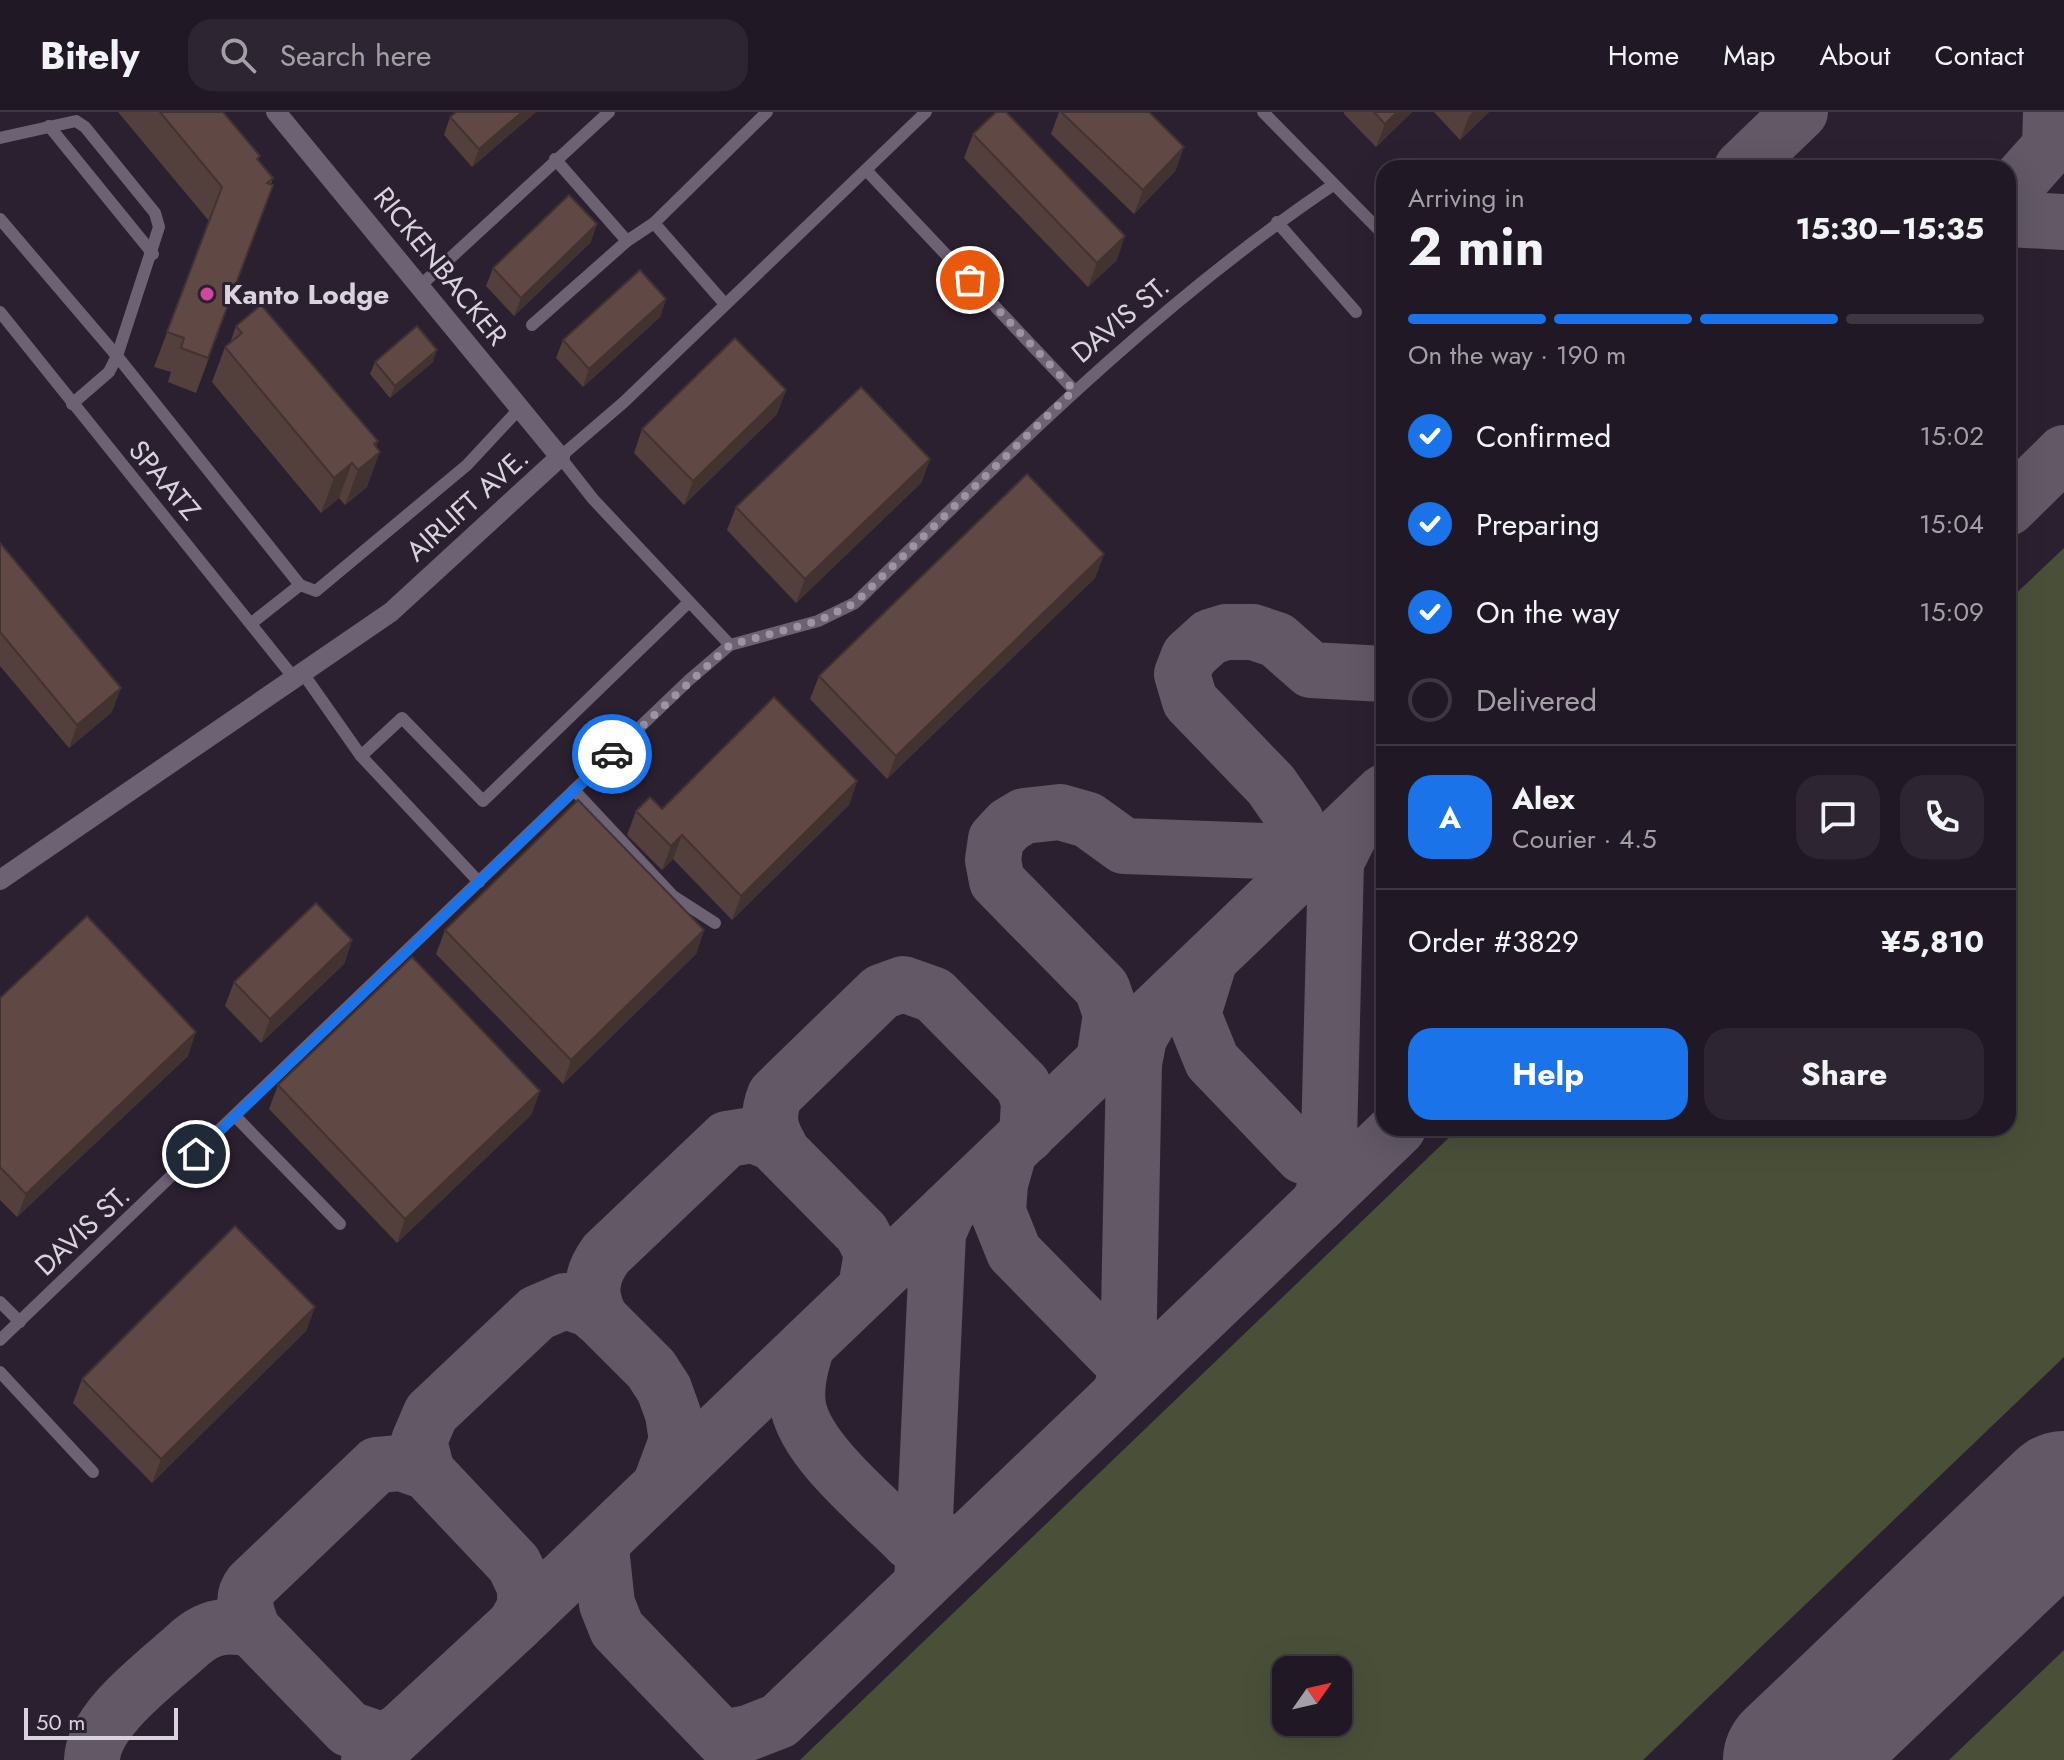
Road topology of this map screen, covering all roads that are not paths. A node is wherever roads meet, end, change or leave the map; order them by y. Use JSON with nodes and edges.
{"nodes":[{"id":1,"x":276,"y":112,"type":"edge"},
{"id":2,"x":609,"y":112,"type":"edge"},
{"id":3,"x":767,"y":112,"type":"edge"},
{"id":4,"x":926,"y":112,"type":"edge"},
{"id":5,"x":1263,"y":112,"type":"edge"},
{"id":6,"x":49,"y":126,"type":"junction"},
{"id":7,"x":0,"y":138,"type":"edge"},
{"id":8,"x":555,"y":159,"type":"junction"},
{"id":9,"x":866,"y":170,"type":"junction"},
{"id":10,"x":1333,"y":185,"type":"junction"},
{"id":11,"x":0,"y":219,"type":"edge"},
{"id":12,"x":1277,"y":222,"type":"junction"},
{"id":13,"x":654,"y":223,"type":"junction"},
{"id":14,"x":1376,"y":227,"type":"edge"},
{"id":15,"x":627,"y":241,"type":"junction"},
{"id":16,"x":153,"y":254,"type":"junction"},
{"id":17,"x":421,"y":285,"type":"junction"},
{"id":18,"x":724,"y":303,"type":"junction"},
{"id":19,"x":0,"y":312,"type":"edge"},
{"id":20,"x":1356,"y":312,"type":"dead end"},
{"id":21,"x":532,"y":325,"type":"dead end"},
{"id":22,"x":117,"y":356,"type":"junction"},
{"id":23,"x":1074,"y":390,"type":"junction"},
{"id":24,"x":72,"y":404,"type":"junction"},
{"id":25,"x":520,"y":408,"type":"junction"},
{"id":26,"x":560,"y":457,"type":"junction"},
{"id":27,"x":300,"y":585,"type":"junction"},
{"id":28,"x":688,"y":603,"type":"junction"},
{"id":29,"x":253,"y":622,"type":"junction"},
{"id":30,"x":730,"y":645,"type":"junction"},
{"id":31,"x":298,"y":675,"type":"junction"},
{"id":32,"x":361,"y":756,"type":"junction"},
{"id":33,"x":574,"y":790,"type":"junction"},
{"id":34,"x":0,"y":880,"type":"edge"},
{"id":35,"x":479,"y":882,"type":"junction"},
{"id":36,"x":715,"y":923,"type":"dead end"},
{"id":37,"x":235,"y":1116,"type":"junction"},
{"id":38,"x":340,"y":1224,"type":"dead end"},
{"id":39,"x":0,"y":1302,"type":"edge"},
{"id":40,"x":20,"y":1322,"type":"junction"},
{"id":41,"x":0,"y":1340,"type":"edge"},
{"id":42,"x":0,"y":1372,"type":"edge"},
{"id":43,"x":93,"y":1472,"type":"dead end"}],
"edges":[{"from":1,"to":17,"type":"street","name":"RICKENBACKER"},
{"from":2,"to":8,"type":"lane"},
{"from":3,"to":13,"type":"lane"},
{"from":4,"to":9,"type":"lane","name":"AIRLIFT AVE."},
{"from":5,"to":10,"type":"lane"},
{"from":6,"to":7,"type":"lane"},
{"from":6,"to":16,"type":"lane"},
{"from":6,"to":16,"type":"lane"},
{"from":8,"to":15,"type":"lane"},
{"from":8,"to":17,"type":"lane"},
{"from":9,"to":18,"type":"lane","name":"AIRLIFT AVE."},
{"from":9,"to":23,"type":"lane"},
{"from":10,"to":12,"type":"lane","name":"DAVIS ST."},
{"from":10,"to":14,"type":"lane"},
{"from":11,"to":22,"type":"lane"},
{"from":12,"to":20,"type":"lane"},
{"from":12,"to":23,"type":"lane","name":"DAVIS ST."},
{"from":13,"to":15,"type":"lane"},
{"from":13,"to":18,"type":"lane"},
{"from":15,"to":21,"type":"lane"},
{"from":16,"to":22,"type":"lane"},
{"from":17,"to":25,"type":"street","name":"RICKENBACKER"},
{"from":18,"to":26,"type":"lane","name":"AIRLIFT AVE."},
{"from":19,"to":24,"type":"lane","name":"SPAATZ"},
{"from":22,"to":24,"type":"lane"},
{"from":22,"to":27,"type":"lane"},
{"from":23,"to":30,"type":"lane","name":"DAVIS ST."},
{"from":24,"to":29,"type":"lane","name":"SPAATZ"},
{"from":25,"to":26,"type":"street","name":"RICKENBACKER"},
{"from":25,"to":27,"type":"lane"},
{"from":26,"to":28,"type":"lane"},
{"from":26,"to":31,"type":"street","name":"AIRLIFT AVE."},
{"from":27,"to":29,"type":"lane"},
{"from":28,"to":30,"type":"lane"},
{"from":28,"to":32,"type":"lane"},
{"from":29,"to":31,"type":"lane","name":"SPAATZ"},
{"from":30,"to":33,"type":"lane","name":"DAVIS ST."},
{"from":31,"to":32,"type":"lane","name":"SPAATZ"},
{"from":31,"to":34,"type":"street","name":"AIRLIFT AVE."},
{"from":32,"to":35,"type":"lane","name":"SPAATZ"},
{"from":33,"to":35,"type":"lane","name":"DAVIS ST."},
{"from":33,"to":36,"type":"lane"},
{"from":35,"to":37,"type":"lane","name":"DAVIS ST."},
{"from":37,"to":38,"type":"lane"},
{"from":37,"to":40,"type":"lane","name":"DAVIS ST."},
{"from":39,"to":40,"type":"lane"},
{"from":40,"to":41,"type":"lane","name":"DAVIS ST."},
{"from":42,"to":43,"type":"lane"}]}
